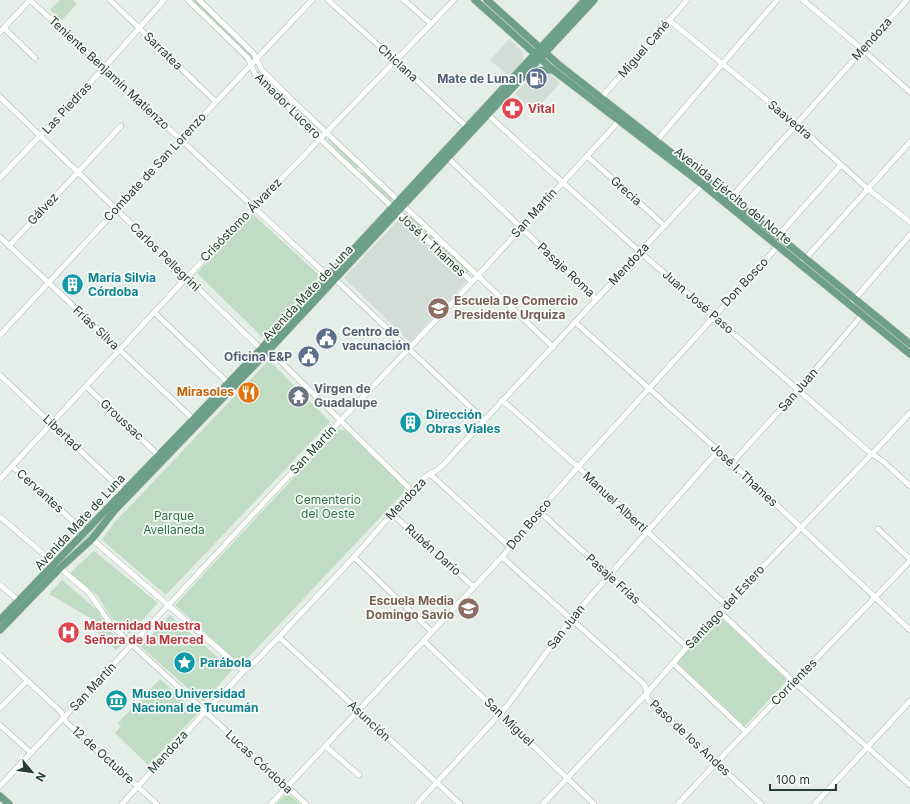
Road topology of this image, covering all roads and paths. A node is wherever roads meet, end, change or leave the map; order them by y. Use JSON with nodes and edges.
{"nodes":[{"id":1,"x":30,"y":0,"type":"edge"},
{"id":2,"x":110,"y":0,"type":"edge"},
{"id":3,"x":164,"y":0,"type":"edge"},
{"id":4,"x":188,"y":0,"type":"edge"},
{"id":5,"x":199,"y":0,"type":"edge"},
{"id":6,"x":312,"y":0,"type":"edge"},
{"id":7,"x":328,"y":0,"type":"edge"},
{"id":8,"x":404,"y":0,"type":"edge"},
{"id":9,"x":454,"y":0,"type":"edge"},
{"id":10,"x":475,"y":0,"type":"edge"},
{"id":11,"x":487,"y":0,"type":"edge"},
{"id":12,"x":585,"y":0,"type":"edge"},
{"id":13,"x":594,"y":0,"type":"edge"},
{"id":14,"x":687,"y":0,"type":"edge"},
{"id":15,"x":777,"y":0,"type":"edge"},
{"id":16,"x":803,"y":0,"type":"edge"},
{"id":17,"x":907,"y":0,"type":"edge"},
{"id":18,"x":669,"y":20,"type":"junction"},
{"id":19,"x":431,"y":24,"type":"junction"},
{"id":20,"x":139,"y":28,"type":"junction"},
{"id":21,"x":2,"y":30,"type":"edge"},
{"id":22,"x":524,"y":33,"type":"junction"},
{"id":23,"x":555,"y":38,"type":"junction"},
{"id":24,"x":522,"y":42,"type":"junction"},
{"id":25,"x":863,"y":50,"type":"junction"},
{"id":26,"x":543,"y":51,"type":"junction"},
{"id":27,"x":537,"y":57,"type":"junction"},
{"id":28,"x":35,"y":58,"type":"dead end"},
{"id":29,"x":257,"y":58,"type":"junction"},
{"id":30,"x":396,"y":61,"type":"junction"},
{"id":31,"x":251,"y":64,"type":"junction"},
{"id":32,"x":723,"y":64,"type":"junction"},
{"id":33,"x":559,"y":65,"type":"junction"},
{"id":34,"x":104,"y":68,"type":"junction"},
{"id":35,"x":525,"y":69,"type":"junction"},
{"id":36,"x":553,"y":70,"type":"junction"},
{"id":37,"x":910,"y":92,"type":"edge"},
{"id":38,"x":0,"y":98,"type":"edge"},
{"id":39,"x":601,"y":98,"type":"junction"},
{"id":40,"x":292,"y":100,"type":"junction"},
{"id":41,"x":216,"y":102,"type":"junction"},
{"id":42,"x":286,"y":105,"type":"junction"},
{"id":43,"x":619,"y":111,"type":"junction"},
{"id":44,"x":488,"y":115,"type":"junction"},
{"id":45,"x":619,"y":121,"type":"junction"},
{"id":46,"x":796,"y":124,"type":"junction"},
{"id":47,"x":121,"y":126,"type":"dead end"},
{"id":48,"x":467,"y":128,"type":"junction"},
{"id":49,"x":326,"y":133,"type":"junction"},
{"id":50,"x":40,"y":136,"type":"junction"},
{"id":51,"x":320,"y":139,"type":"junction"},
{"id":52,"x":181,"y":140,"type":"junction"},
{"id":53,"x":657,"y":140,"type":"junction"},
{"id":54,"x":646,"y":141,"type":"junction"},
{"id":55,"x":910,"y":142,"type":"edge"},
{"id":56,"x":587,"y":156,"type":"junction"},
{"id":57,"x":448,"y":158,"type":"junction"},
{"id":58,"x":841,"y":165,"type":"junction"},
{"id":59,"x":363,"y":167,"type":"junction"},
{"id":60,"x":77,"y":173,"type":"junction"},
{"id":61,"x":356,"y":174,"type":"junction"},
{"id":62,"x":0,"y":178,"type":"edge"},
{"id":63,"x":562,"y":182,"type":"junction"},
{"id":64,"x":710,"y":182,"type":"junction"},
{"id":65,"x":702,"y":184,"type":"junction"},
{"id":66,"x":868,"y":189,"type":"junction"},
{"id":67,"x":728,"y":201,"type":"junction"},
{"id":68,"x":401,"y":204,"type":"junction"},
{"id":69,"x":254,"y":207,"type":"junction"},
{"id":70,"x":116,"y":209,"type":"junction"},
{"id":71,"x":395,"y":211,"type":"junction"},
{"id":72,"x":910,"y":222,"type":"edge"},
{"id":73,"x":665,"y":226,"type":"junction"},
{"id":74,"x":521,"y":228,"type":"junction"},
{"id":75,"x":910,"y":235,"type":"edge"},
{"id":76,"x":0,"y":237,"type":"edge"},
{"id":77,"x":438,"y":238,"type":"junction"},
{"id":78,"x":780,"y":238,"type":"junction"},
{"id":79,"x":431,"y":244,"type":"junction"},
{"id":80,"x":9,"y":246,"type":"junction"},
{"id":81,"x":778,"y":246,"type":"junction"},
{"id":82,"x":640,"y":252,"type":"junction"},
{"id":83,"x":806,"y":258,"type":"junction"},
{"id":84,"x":796,"y":260,"type":"junction"},
{"id":85,"x":478,"y":275,"type":"junction"},
{"id":86,"x":186,"y":278,"type":"junction"},
{"id":87,"x":332,"y":278,"type":"junction"},
{"id":88,"x":472,"y":282,"type":"junction"},
{"id":89,"x":48,"y":283,"type":"junction"},
{"id":90,"x":596,"y":299,"type":"junction"},
{"id":91,"x":855,"y":299,"type":"junction"},
{"id":92,"x":849,"y":305,"type":"junction"},
{"id":93,"x":154,"y":312,"type":"junction"},
{"id":94,"x":862,"y":315,"type":"junction"},
{"id":95,"x":714,"y":316,"type":"junction"},
{"id":96,"x":575,"y":322,"type":"junction"},
{"id":97,"x":0,"y":335,"type":"edge"},
{"id":98,"x":910,"y":344,"type":"edge"},
{"id":99,"x":553,"y":347,"type":"junction"},
{"id":100,"x":408,"y":349,"type":"junction"},
{"id":101,"x":119,"y":350,"type":"junction"},
{"id":102,"x":265,"y":350,"type":"junction"},
{"id":103,"x":910,"y":354,"type":"edge"},
{"id":104,"x":0,"y":375,"type":"edge"},
{"id":105,"x":228,"y":383,"type":"junction"},
{"id":106,"x":86,"y":386,"type":"junction"},
{"id":107,"x":649,"y":389,"type":"junction"},
{"id":108,"x":798,"y":390,"type":"junction"},
{"id":109,"x":502,"y":400,"type":"junction"},
{"id":110,"x":910,"y":413,"type":"edge"},
{"id":111,"x":193,"y":419,"type":"junction"},
{"id":112,"x":484,"y":420,"type":"junction"},
{"id":113,"x":340,"y":421,"type":"junction"},
{"id":114,"x":52,"y":424,"type":"junction"},
{"id":115,"x":718,"y":450,"type":"junction"},
{"id":116,"x":872,"y":454,"type":"junction"},
{"id":117,"x":158,"y":455,"type":"junction"},
{"id":118,"x":732,"y":463,"type":"junction"},
{"id":119,"x":12,"y":466,"type":"junction"},
{"id":120,"x":578,"y":467,"type":"junction"},
{"id":121,"x":430,"y":474,"type":"junction"},
{"id":122,"x":0,"y":479,"type":"edge"},
{"id":123,"x":910,"y":486,"type":"edge"},
{"id":124,"x":124,"y":491,"type":"junction"},
{"id":125,"x":412,"y":491,"type":"junction"},
{"id":126,"x":539,"y":511,"type":"junction"},
{"id":127,"x":392,"y":514,"type":"junction"},
{"id":128,"x":0,"y":517,"type":"edge"},
{"id":129,"x":800,"y":528,"type":"junction"},
{"id":130,"x":878,"y":529,"type":"dead end"},
{"id":131,"x":647,"y":531,"type":"junction"},
{"id":132,"x":85,"y":532,"type":"junction"},
{"id":133,"x":92,"y":539,"type":"junction"},
{"id":134,"x":510,"y":547,"type":"junction"},
{"id":135,"x":354,"y":557,"type":"junction"},
{"id":136,"x":502,"y":557,"type":"junction"},
{"id":137,"x":910,"y":560,"type":"edge"},
{"id":138,"x":57,"y":566,"type":"junction"},
{"id":139,"x":609,"y":575,"type":"junction"},
{"id":140,"x":0,"y":585,"type":"edge"},
{"id":141,"x":474,"y":587,"type":"junction"},
{"id":142,"x":876,"y":598,"type":"junction"},
{"id":143,"x":18,"y":601,"type":"junction"},
{"id":144,"x":170,"y":605,"type":"junction"},
{"id":145,"x":726,"y":605,"type":"junction"},
{"id":146,"x":720,"y":612,"type":"junction"},
{"id":147,"x":571,"y":619,"type":"junction"},
{"id":148,"x":0,"y":620,"type":"edge"},
{"id":149,"x":0,"y":630,"type":"edge"},
{"id":150,"x":910,"y":630,"type":"edge"},
{"id":151,"x":432,"y":632,"type":"junction"},
{"id":152,"x":280,"y":637,"type":"junction"},
{"id":153,"x":424,"y":641,"type":"junction"},
{"id":154,"x":132,"y":645,"type":"junction"},
{"id":155,"x":687,"y":647,"type":"junction"},
{"id":156,"x":0,"y":655,"type":"edge"},
{"id":157,"x":673,"y":663,"type":"junction"},
{"id":158,"x":244,"y":671,"type":"junction"},
{"id":159,"x":27,"y":680,"type":"junction"},
{"id":160,"x":794,"y":682,"type":"junction"},
{"id":161,"x":647,"y":693,"type":"junction"},
{"id":162,"x":910,"y":701,"type":"edge"},
{"id":163,"x":0,"y":708,"type":"edge"},
{"id":164,"x":359,"y":711,"type":"junction"},
{"id":165,"x":205,"y":712,"type":"junction"},
{"id":166,"x":500,"y":713,"type":"junction"},
{"id":167,"x":64,"y":718,"type":"junction"},
{"id":168,"x":0,"y":725,"type":"edge"},
{"id":169,"x":746,"y":732,"type":"junction"},
{"id":170,"x":325,"y":746,"type":"junction"},
{"id":171,"x":867,"y":748,"type":"junction"},
{"id":172,"x":31,"y":753,"type":"junction"},
{"id":173,"x":716,"y":763,"type":"junction"},
{"id":174,"x":359,"y":776,"type":"dead end"},
{"id":175,"x":566,"y":778,"type":"junction"},
{"id":176,"x":437,"y":783,"type":"junction"},
{"id":177,"x":910,"y":785,"type":"edge"},
{"id":178,"x":0,"y":786,"type":"edge"},
{"id":179,"x":137,"y":787,"type":"junction"},
{"id":180,"x":287,"y":787,"type":"junction"},
{"id":181,"x":0,"y":796,"type":"edge"},
{"id":182,"x":9,"y":804,"type":"edge"},
{"id":183,"x":122,"y":804,"type":"edge"},
{"id":184,"x":157,"y":804,"type":"edge"},
{"id":185,"x":271,"y":804,"type":"edge"},
{"id":186,"x":306,"y":804,"type":"edge"},
{"id":187,"x":417,"y":804,"type":"edge"},
{"id":188,"x":460,"y":804,"type":"edge"},
{"id":189,"x":542,"y":804,"type":"edge"},
{"id":190,"x":594,"y":804,"type":"edge"},
{"id":191,"x":678,"y":804,"type":"edge"},
{"id":192,"x":760,"y":804,"type":"edge"},
{"id":193,"x":816,"y":804,"type":"edge"}],
"edges":[{"from":1,"to":21,"type":"street"},
{"from":1,"to":34,"type":"street","name":"Teniente Benjamín Matienzo"},
{"from":2,"to":20,"type":"street","name":"Sarratea"},
{"from":3,"to":20,"type":"street","name":"Las Piedras"},
{"from":4,"to":31,"type":"street","name":"Amador Lucero"},
{"from":5,"to":29,"type":"street","name":"Amador Lucero"},
{"from":6,"to":29,"type":"street","name":"Combate de San Lorenzo"},
{"from":7,"to":30,"type":"street","name":"Chiclana"},
{"from":8,"to":19,"type":"street"},
{"from":9,"to":19,"type":"street","name":"Crisóstomo Álvarez"},
{"from":10,"to":24,"type":"main road","name":"Avenida Ejército del Norte"},
{"from":11,"to":22,"type":"main road","name":"Avenida Ejército del Norte"},
{"from":12,"to":23,"type":"main road","name":"Avenida Mate de Luna"},
{"from":13,"to":23,"type":"main road","name":"Avenida Mate de Luna"},
{"from":14,"to":18,"type":"street","name":"Miguel Cané"},
{"from":15,"to":32,"type":"street"},
{"from":16,"to":25,"type":"street"},
{"from":17,"to":25,"type":"street","name":"Mendoza"},
{"from":18,"to":32,"type":"street","name":"Saavedra"},
{"from":18,"to":39,"type":"street","name":"Miguel Cané"},
{"from":19,"to":30,"type":"street","name":"Crisóstomo Álvarez"},
{"from":20,"to":34,"type":"street","name":"Las Piedras"},
{"from":20,"to":41,"type":"street","name":"Sarratea"},
{"from":21,"to":28,"type":"street"},
{"from":22,"to":23,"type":"main road"},
{"from":22,"to":26,"type":"main road","name":"Avenida Ejército del Norte"},
{"from":23,"to":26,"type":"main road","name":"Avenida Mate de Luna"},
{"from":23,"to":33,"type":"main road"},
{"from":24,"to":27,"type":"main road","name":"Avenida Ejército del Norte"},
{"from":24,"to":35,"type":"main road"},
{"from":25,"to":37,"type":"street"},
{"from":25,"to":46,"type":"street","name":"Mendoza"},
{"from":26,"to":27,"type":"main road","name":"Avenida Mate de Luna"},
{"from":26,"to":33,"type":"main road","name":"Avenida Ejército del Norte"},
{"from":27,"to":35,"type":"main road","name":"Avenida Mate de Luna"},
{"from":27,"to":36,"type":"main road","name":"Avenida Ejército del Norte"},
{"from":29,"to":31,"type":"street","name":"Combate de San Lorenzo"},
{"from":29,"to":40,"type":"street","name":"Amador Lucero"},
{"from":30,"to":48,"type":"street","name":"Chiclana"},
{"from":30,"to":49,"type":"street","name":"Crisóstomo Álvarez"},
{"from":31,"to":41,"type":"street","name":"Combate de San Lorenzo"},
{"from":31,"to":42,"type":"street","name":"Amador Lucero"},
{"from":32,"to":46,"type":"street","name":"Saavedra"},
{"from":32,"to":53,"type":"street"},
{"from":33,"to":39,"type":"main road","name":"Avenida Ejército del Norte"},
{"from":34,"to":50,"type":"street","name":"Las Piedras"},
{"from":34,"to":52,"type":"street","name":"Teniente Benjamín Matienzo"},
{"from":35,"to":36,"type":"main road"},
{"from":35,"to":44,"type":"main road","name":"Avenida Mate de Luna"},
{"from":35,"to":48,"type":"main road","name":"Avenida Mate de Luna"},
{"from":36,"to":45,"type":"main road","name":"Avenida Ejército del Norte"},
{"from":38,"to":50,"type":"street","name":"Carlos Pellegrini"},
{"from":39,"to":43,"type":"main road","name":"Avenida Ejército del Norte"},
{"from":40,"to":42,"type":"street"},
{"from":40,"to":49,"type":"street","name":"Amador Lucero"},
{"from":41,"to":52,"type":"street","name":"Combate de San Lorenzo"},
{"from":42,"to":51,"type":"street","name":"Amador Lucero"},
{"from":43,"to":45,"type":"street"},
{"from":43,"to":53,"type":"main road","name":"Avenida Ejército del Norte"},
{"from":44,"to":57,"type":"main road","name":"Avenida Mate de Luna"},
{"from":44,"to":63,"type":"street","name":"Juan José Paso"},
{"from":45,"to":54,"type":"main road","name":"Avenida Ejército del Norte"},
{"from":45,"to":56,"type":"street","name":"San Martín"},
{"from":46,"to":58,"type":"street","name":"Saavedra"},
{"from":46,"to":67,"type":"street","name":"Mendoza"},
{"from":47,"to":60,"type":"street","name":"Gálvez"},
{"from":48,"to":68,"type":"main road","name":"Avenida Mate de Luna"},
{"from":49,"to":51,"type":"street","name":"Crisóstomo Álvarez"},
{"from":49,"to":59,"type":"street","name":"Amador Lucero"},
{"from":50,"to":60,"type":"street","name":"Carlos Pellegrini"},
{"from":50,"to":62,"type":"street","name":"Las Piedras"},
{"from":51,"to":61,"type":"street","name":"Amador Lucero"},
{"from":51,"to":69,"type":"street","name":"Crisóstomo Álvarez"},
{"from":52,"to":69,"type":"street","name":"Teniente Benjamín Matienzo"},
{"from":52,"to":70,"type":"street","name":"Combate de San Lorenzo"},
{"from":53,"to":54,"type":"street"},
{"from":53,"to":64,"type":"main road","name":"Avenida Ejército del Norte"},
{"from":54,"to":65,"type":"main road","name":"Avenida Ejército del Norte"},
{"from":55,"to":66,"type":"street"},
{"from":56,"to":63,"type":"street","name":"San Martín"},
{"from":56,"to":73,"type":"street","name":"Grecia"},
{"from":57,"to":68,"type":"main road","name":"Avenida Mate de Luna"},
{"from":57,"to":74,"type":"street","name":"Pasaje Roma"},
{"from":58,"to":66,"type":"street","name":"Saavedra"},
{"from":58,"to":78,"type":"street","name":"Don Bosco"},
{"from":59,"to":61,"type":"street"},
{"from":59,"to":68,"type":"street","name":"Amador Lucero"},
{"from":60,"to":70,"type":"street","name":"Carlos Pellegrini"},
{"from":60,"to":80,"type":"street","name":"Gálvez"},
{"from":61,"to":71,"type":"street","name":"Amador Lucero"},
{"from":63,"to":74,"type":"street","name":"San Martín"},
{"from":63,"to":82,"type":"street","name":"Juan José Paso"},
{"from":64,"to":65,"type":"street"},
{"from":64,"to":67,"type":"main road","name":"Avenida Ejército del Norte"},
{"from":65,"to":67,"type":"main road","name":"Avenida Ejército del Norte"},
{"from":65,"to":73,"type":"street","name":"Mendoza"},
{"from":66,"to":72,"type":"street","name":"Saavedra"},
{"from":66,"to":83,"type":"street"},
{"from":67,"to":78,"type":"main road","name":"Avenida Ejército del Norte"},
{"from":67,"to":81,"type":"main road","name":"Avenida Ejército del Norte"},
{"from":68,"to":71,"type":"main road","name":"Avenida Mate de Luna"},
{"from":68,"to":77,"type":"street","name":"Amador Lucero"},
{"from":69,"to":86,"type":"street","name":"Crisóstomo Álvarez"},
{"from":69,"to":87,"type":"street","name":"Teniente Benjamín Matienzo"},
{"from":70,"to":86,"type":"street","name":"Carlos Pellegrini"},
{"from":70,"to":89,"type":"street","name":"Combate de San Lorenzo"},
{"from":71,"to":79,"type":"street","name":"José I. Thames"},
{"from":71,"to":87,"type":"main road","name":"Avenida Mate de Luna"},
{"from":73,"to":82,"type":"street","name":"Mendoza"},
{"from":74,"to":85,"type":"street","name":"San Martín"},
{"from":74,"to":90,"type":"street","name":"Pasaje Roma"},
{"from":75,"to":91,"type":"street"},
{"from":76,"to":80,"type":"street","name":"Frías Silva"},
{"from":77,"to":79,"type":"street"},
{"from":77,"to":85,"type":"street","name":"José I. Thames"},
{"from":78,"to":81,"type":"street","name":"Don Bosco"},
{"from":78,"to":83,"type":"main road","name":"Avenida Ejército del Norte"},
{"from":79,"to":88,"type":"street","name":"José I. Thames"},
{"from":80,"to":89,"type":"street","name":"Frías Silva"},
{"from":81,"to":84,"type":"main road","name":"Avenida Ejército del Norte"},
{"from":81,"to":95,"type":"street","name":"Don Bosco"},
{"from":82,"to":90,"type":"street","name":"Mendoza"},
{"from":82,"to":95,"type":"street","name":"Juan José Paso"},
{"from":83,"to":84,"type":"street"},
{"from":83,"to":91,"type":"main road","name":"Avenida Ejército del Norte"},
{"from":84,"to":92,"type":"main road","name":"Avenida Ejército del Norte"},
{"from":85,"to":88,"type":"street","name":"San Martín"},
{"from":85,"to":99,"type":"street","name":"José I. Thames"},
{"from":86,"to":93,"type":"street","name":"Crisóstomo Álvarez"},
{"from":86,"to":102,"type":"street","name":"Carlos Pellegrini"},
{"from":87,"to":100,"type":"street"},
{"from":87,"to":102,"type":"main road","name":"Avenida Mate de Luna"},
{"from":88,"to":100,"type":"street","name":"San Martín"},
{"from":89,"to":97,"type":"street","name":"Combate de San Lorenzo"},
{"from":89,"to":101,"type":"street","name":"Frías Silva"},
{"from":90,"to":96,"type":"street","name":"Mendoza"},
{"from":91,"to":92,"type":"street"},
{"from":91,"to":98,"type":"main road","name":"Avenida Ejército del Norte"},
{"from":92,"to":94,"type":"main road","name":"Avenida Ejército del Norte"},
{"from":93,"to":101,"type":"street","name":"Crisóstomo Álvarez"},
{"from":93,"to":105,"type":"street"},
{"from":94,"to":103,"type":"main road","name":"Avenida Ejército del Norte"},
{"from":94,"to":108,"type":"street","name":"San Juan"},
{"from":95,"to":107,"type":"street","name":"Don Bosco"},
{"from":95,"to":108,"type":"street","name":"Juan José Paso"},
{"from":96,"to":99,"type":"street","name":"Mendoza"},
{"from":96,"to":107,"type":"street","name":"José I. Thames"},
{"from":99,"to":109,"type":"street","name":"Mendoza"},
{"from":100,"to":112,"type":"street"},
{"from":100,"to":113,"type":"street","name":"San Martín"},
{"from":101,"to":106,"type":"street","name":"Crisóstomo Álvarez"},
{"from":101,"to":111,"type":"street","name":"Frías Silva"},
{"from":102,"to":105,"type":"main road","name":"Avenida Mate de Luna"},
{"from":102,"to":113,"type":"street"},
{"from":102,"to":133,"type":"main road","name":"Avenida Mate de Luna"},
{"from":104,"to":114,"type":"street","name":"Libertad"},
{"from":105,"to":111,"type":"main road","name":"Avenida Mate de Luna"},
{"from":106,"to":114,"type":"street","name":"Crisóstomo Álvarez"},
{"from":106,"to":117,"type":"street","name":"Groussac"},
{"from":107,"to":115,"type":"street","name":"José I. Thames"},
{"from":107,"to":120,"type":"street","name":"Don Bosco"},
{"from":108,"to":116,"type":"street","name":"Juan José Paso"},
{"from":108,"to":118,"type":"street","name":"San Juan"},
{"from":109,"to":112,"type":"street","name":"Mendoza"},
{"from":109,"to":120,"type":"street","name":"Manuel Alberti"},
{"from":110,"to":116,"type":"street","name":"Santiago del Estero"},
{"from":111,"to":117,"type":"main road","name":"Avenida Mate de Luna"},
{"from":112,"to":121,"type":"street","name":"Mendoza"},
{"from":113,"to":125,"type":"street"},
{"from":113,"to":144,"type":"street","name":"San Martín"},
{"from":114,"to":119,"type":"street","name":"Crisóstomo Álvarez"},
{"from":114,"to":124,"type":"street","name":"Libertad"},
{"from":115,"to":118,"type":"street","name":"José I. Thames"},
{"from":115,"to":131,"type":"street","name":"San Juan"},
{"from":116,"to":123,"type":"street","name":"Juan José Paso"},
{"from":116,"to":129,"type":"street","name":"Santiago del Estero"},
{"from":117,"to":124,"type":"main road","name":"Avenida Mate de Luna"},
{"from":118,"to":129,"type":"street","name":"José I. Thames"},
{"from":119,"to":122,"type":"street","name":"Crisóstomo Álvarez"},
{"from":119,"to":132,"type":"street","name":"Cervantes"},
{"from":120,"to":126,"type":"street","name":"Don Bosco"},
{"from":120,"to":131,"type":"street","name":"Manuel Alberti"},
{"from":121,"to":125,"type":"street","name":"Mendoza"},
{"from":121,"to":134,"type":"street"},
{"from":124,"to":132,"type":"main road","name":"Avenida Mate de Luna"},
{"from":125,"to":127,"type":"street","name":"Mendoza"},
{"from":126,"to":134,"type":"street","name":"Don Bosco"},
{"from":126,"to":139,"type":"street","name":"Pasaje Frías"},
{"from":127,"to":135,"type":"street","name":"Mendoza"},
{"from":127,"to":141,"type":"street","name":"Rubén Darío"},
{"from":128,"to":138,"type":"street","name":"Lucas Córdoba"},
{"from":129,"to":142,"type":"street","name":"José I. Thames"},
{"from":129,"to":145,"type":"street","name":"Santiago del Estero"},
{"from":130,"to":137,"type":"street"},
{"from":131,"to":139,"type":"street","name":"San Juan"},
{"from":131,"to":145,"type":"street","name":"Manuel Alberti"},
{"from":132,"to":138,"type":"main road","name":"Avenida Mate de Luna"},
{"from":133,"to":138,"type":"main road","name":"Avenida Mate de Luna"},
{"from":133,"to":144,"type":"street"},
{"from":134,"to":136,"type":"street","name":"Don Bosco"},
{"from":135,"to":151,"type":"street"},
{"from":135,"to":152,"type":"street","name":"Mendoza"},
{"from":136,"to":141,"type":"street","name":"Don Bosco"},
{"from":136,"to":147,"type":"street","name":"Paso de los Andes"},
{"from":137,"to":142,"type":"street","name":"Corrientes"},
{"from":138,"to":143,"type":"main road","name":"Avenida Mate de Luna"},
{"from":138,"to":149,"type":"main road","name":"Avenida Mate de Luna"},
{"from":138,"to":154,"type":"street","name":"Lucas Córdoba"},
{"from":139,"to":147,"type":"street","name":"San Juan"},
{"from":139,"to":155,"type":"street","name":"Pasaje Frías"},
{"from":140,"to":143,"type":"street"},
{"from":141,"to":151,"type":"street","name":"Don Bosco"},
{"from":142,"to":150,"type":"street","name":"José I. Thames"},
{"from":142,"to":160,"type":"street","name":"Corrientes"},
{"from":143,"to":148,"type":"main road","name":"Avenida Mate de Luna"},
{"from":144,"to":154,"type":"street","name":"San Martín"},
{"from":144,"to":158,"type":"street"},
{"from":145,"to":146,"type":"street","name":"Santiago del Estero"},
{"from":146,"to":155,"type":"street","name":"Santiago del Estero"},
{"from":146,"to":160,"type":"street"},
{"from":147,"to":161,"type":"street","name":"Paso de los Andes"},
{"from":147,"to":166,"type":"street","name":"San Juan"},
{"from":151,"to":153,"type":"street","name":"Don Bosco"},
{"from":152,"to":158,"type":"street","name":"Mendoza"},
{"from":152,"to":164,"type":"street","name":"Asunción"},
{"from":153,"to":164,"type":"street","name":"Don Bosco"},
{"from":153,"to":166,"type":"street","name":"San Miguel"},
{"from":154,"to":165,"type":"street","name":"Lucas Córdoba"},
{"from":154,"to":167,"type":"street","name":"San Martín"},
{"from":155,"to":157,"type":"street","name":"Santiago del Estero"},
{"from":156,"to":159,"type":"street","name":"12 de Octubre"},
{"from":157,"to":161,"type":"street","name":"Santiago del Estero"},
{"from":157,"to":169,"type":"street"},
{"from":158,"to":165,"type":"street","name":"Mendoza"},
{"from":159,"to":163,"type":"street"},
{"from":159,"to":167,"type":"street","name":"12 de Octubre"},
{"from":160,"to":169,"type":"street","name":"Corrientes"},
{"from":160,"to":171,"type":"street"},
{"from":161,"to":173,"type":"street","name":"Paso de los Andes"},
{"from":161,"to":175,"type":"street","name":"Santiago del Estero"},
{"from":162,"to":171,"type":"street"},
{"from":164,"to":170,"type":"street","name":"Don Bosco"},
{"from":164,"to":176,"type":"street","name":"Asunción"},
{"from":165,"to":179,"type":"street","name":"Mendoza"},
{"from":165,"to":180,"type":"street","name":"Lucas Córdoba"},
{"from":166,"to":175,"type":"street","name":"San Miguel"},
{"from":166,"to":176,"type":"street","name":"San Juan"},
{"from":167,"to":172,"type":"street","name":"San Martín"},
{"from":167,"to":179,"type":"street","name":"12 de Octubre"},
{"from":168,"to":172,"type":"street"},
{"from":169,"to":173,"type":"street","name":"Corrientes"},
{"from":170,"to":174,"type":"street"},
{"from":170,"to":180,"type":"street","name":"Don Bosco"},
{"from":171,"to":177,"type":"street"},
{"from":171,"to":193,"type":"street"},
{"from":172,"to":178,"type":"street","name":"San Martín"},
{"from":173,"to":191,"type":"street","name":"Corrientes"},
{"from":173,"to":192,"type":"street","name":"Paso de los Andes"},
{"from":175,"to":189,"type":"street","name":"Santiago del Estero"},
{"from":175,"to":190,"type":"street","name":"San Miguel"},
{"from":176,"to":187,"type":"street","name":"San Juan"},
{"from":176,"to":188,"type":"street","name":"Asunción"},
{"from":179,"to":183,"type":"street","name":"Mendoza"},
{"from":179,"to":184,"type":"street","name":"12 de Octubre"},
{"from":180,"to":185,"type":"street","name":"Don Bosco"},
{"from":180,"to":186,"type":"street","name":"Lucas Córdoba"},
{"from":181,"to":182,"type":"main road"}]}
